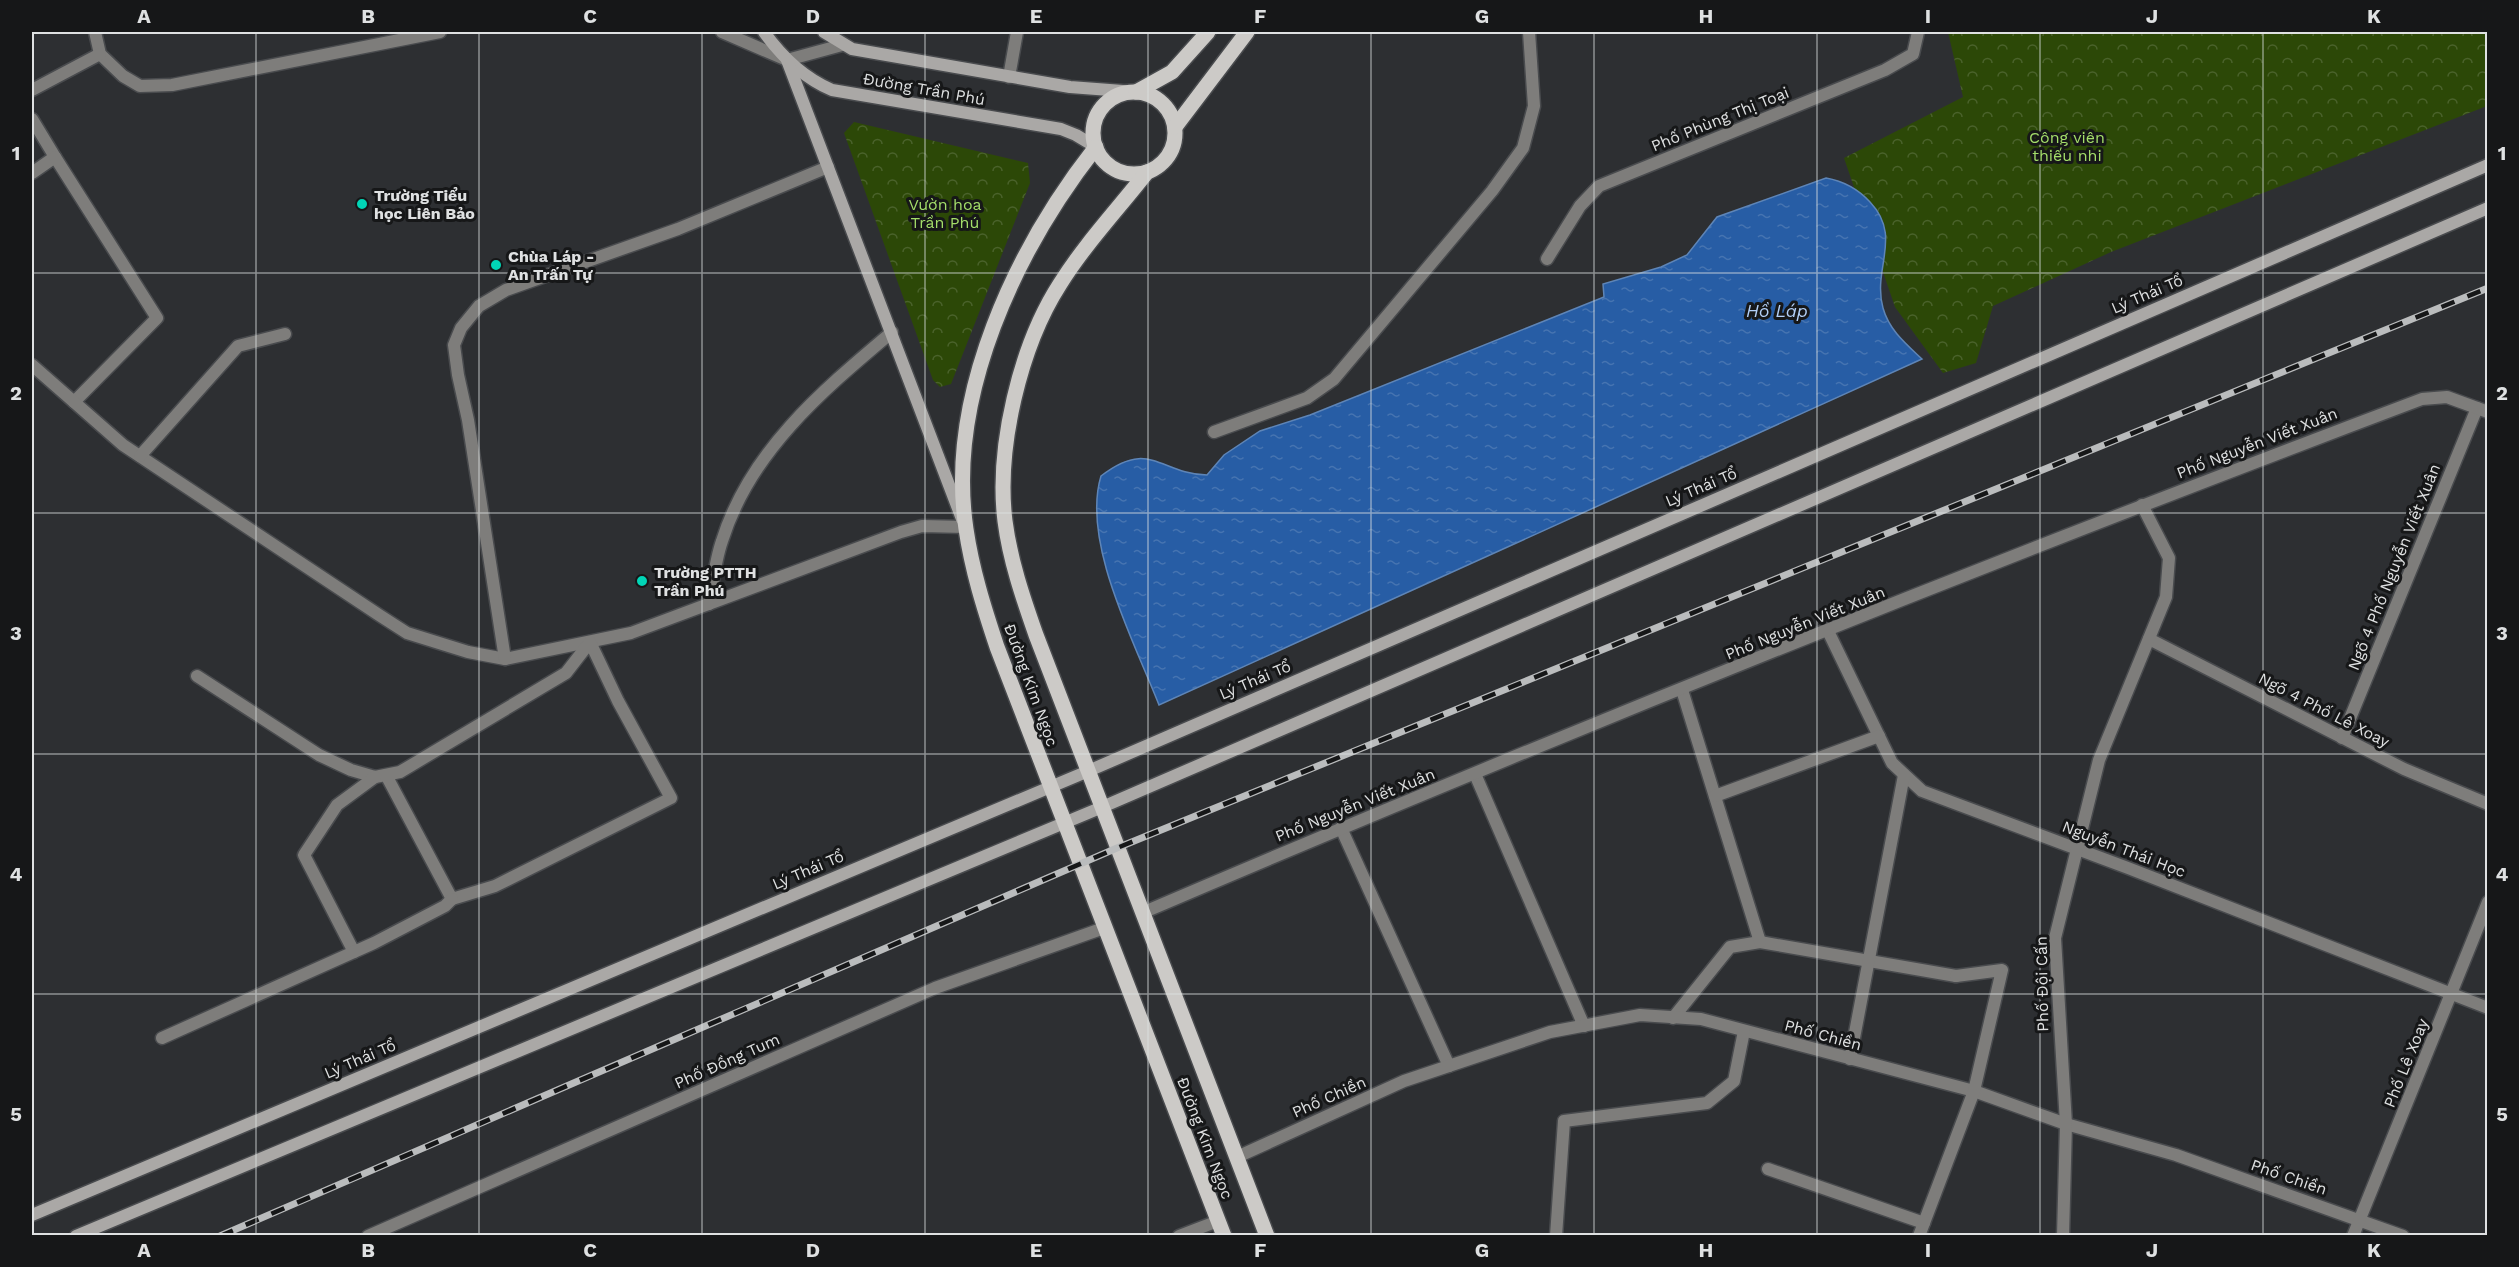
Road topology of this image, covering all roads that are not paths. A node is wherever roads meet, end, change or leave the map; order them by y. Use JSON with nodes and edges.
{"nodes":[{"id":1,"x":95,"y":32,"type":"edge"},
{"id":2,"x":440,"y":32,"type":"edge"},
{"id":3,"x":722,"y":32,"type":"edge"},
{"id":4,"x":764,"y":32,"type":"edge"},
{"id":5,"x":824,"y":32,"type":"edge"},
{"id":6,"x":1017,"y":32,"type":"edge"},
{"id":7,"x":1208,"y":32,"type":"edge"},
{"id":8,"x":1246,"y":32,"type":"edge"},
{"id":9,"x":1528,"y":32,"type":"edge"},
{"id":10,"x":1918,"y":32,"type":"edge"},
{"id":11,"x":842,"y":45,"type":"junction"},
{"id":12,"x":100,"y":54,"type":"junction"},
{"id":13,"x":787,"y":60,"type":"junction"},
{"id":14,"x":1009,"y":77,"type":"junction"},
{"id":15,"x":32,"y":90,"type":"edge"},
{"id":16,"x":1136,"y":92,"type":"junction"},
{"id":17,"x":32,"y":119,"type":"edge"},
{"id":18,"x":1175,"y":127,"type":"junction"},
{"id":19,"x":1096,"y":147,"type":"junction"},
{"id":20,"x":56,"y":157,"type":"junction"},
{"id":21,"x":2487,"y":165,"type":"edge"},
{"id":22,"x":828,"y":167,"type":"junction"},
{"id":23,"x":1147,"y":172,"type":"junction"},
{"id":24,"x":32,"y":173,"type":"edge"},
{"id":25,"x":2487,"y":208,"type":"edge"},
{"id":26,"x":1547,"y":259,"type":"dead end"},
{"id":27,"x":892,"y":332,"type":"junction"},
{"id":28,"x":285,"y":334,"type":"dead end"},
{"id":29,"x":32,"y":365,"type":"edge"},
{"id":30,"x":74,"y":402,"type":"junction"},
{"id":31,"x":2482,"y":410,"type":"edge"},
{"id":32,"x":1214,"y":432,"type":"dead end"},
{"id":33,"x":140,"y":456,"type":"junction"},
{"id":34,"x":2142,"y":505,"type":"junction"},
{"id":35,"x":965,"y":527,"type":"junction"},
{"id":36,"x":709,"y":604,"type":"junction"},
{"id":37,"x":1828,"y":631,"type":"junction"},
{"id":38,"x":2149,"y":639,"type":"junction"},
{"id":39,"x":590,"y":642,"type":"junction"},
{"id":40,"x":505,"y":659,"type":"junction"},
{"id":41,"x":197,"y":676,"type":"dead end"},
{"id":42,"x":1682,"y":690,"type":"junction"},
{"id":43,"x":1879,"y":736,"type":"junction"},
{"id":44,"x":2342,"y":738,"type":"junction"},
{"id":45,"x":1086,"y":772,"type":"junction"},
{"id":46,"x":1475,"y":774,"type":"junction"},
{"id":47,"x":1904,"y":775,"type":"junction"},
{"id":48,"x":380,"y":776,"type":"junction"},
{"id":49,"x":1050,"y":787,"type":"junction"},
{"id":50,"x":1715,"y":796,"type":"junction"},
{"id":51,"x":2487,"y":804,"type":"edge"},
{"id":52,"x":1100,"y":808,"type":"junction"},
{"id":53,"x":1064,"y":823,"type":"junction"},
{"id":54,"x":1341,"y":828,"type":"junction"},
{"id":55,"x":2076,"y":849,"type":"junction"},
{"id":56,"x":452,"y":899,"type":"junction"},
{"id":57,"x":2487,"y":902,"type":"edge"},
{"id":58,"x":1142,"y":913,"type":"junction"},
{"id":59,"x":1104,"y":928,"type":"junction"},
{"id":60,"x":1760,"y":942,"type":"junction"},
{"id":61,"x":354,"y":952,"type":"junction"},
{"id":62,"x":1868,"y":961,"type":"junction"},
{"id":63,"x":2452,"y":995,"type":"junction"},
{"id":64,"x":2487,"y":1008,"type":"edge"},
{"id":65,"x":1673,"y":1018,"type":"junction"},
{"id":66,"x":1584,"y":1026,"type":"junction"},
{"id":67,"x":1744,"y":1031,"type":"junction"},
{"id":68,"x":162,"y":1038,"type":"dead end"},
{"id":69,"x":1850,"y":1059,"type":"junction"},
{"id":70,"x":1449,"y":1066,"type":"junction"},
{"id":71,"x":1974,"y":1091,"type":"junction"},
{"id":72,"x":2066,"y":1125,"type":"junction"},
{"id":73,"x":1237,"y":1157,"type":"junction"},
{"id":74,"x":1768,"y":1169,"type":"dead end"},
{"id":75,"x":32,"y":1215,"type":"edge"},
{"id":76,"x":2360,"y":1219,"type":"junction"},
{"id":77,"x":1218,"y":1221,"type":"junction"},
{"id":78,"x":1924,"y":1222,"type":"junction"},
{"id":79,"x":389,"y":1230,"type":"edge"},
{"id":80,"x":76,"y":1236,"type":"edge"},
{"id":81,"x":368,"y":1236,"type":"edge"},
{"id":82,"x":1179,"y":1236,"type":"edge"},
{"id":83,"x":1224,"y":1236,"type":"edge"},
{"id":84,"x":1267,"y":1236,"type":"edge"},
{"id":85,"x":1556,"y":1236,"type":"edge"},
{"id":86,"x":1919,"y":1236,"type":"edge"},
{"id":87,"x":2063,"y":1236,"type":"edge"},
{"id":88,"x":2353,"y":1236,"type":"edge"},
{"id":89,"x":2403,"y":1236,"type":"edge"}],
"edges":[{"from":1,"to":12,"type":"street"},
{"from":2,"to":12,"type":"street"},
{"from":3,"to":13,"type":"street"},
{"from":4,"to":13,"type":"main road","name":"Đường Trần Phú"},
{"from":5,"to":11,"type":"main road","name":"Đường Trần Phú"},
{"from":6,"to":14,"type":"street"},
{"from":7,"to":16,"type":"main road"},
{"from":8,"to":18,"type":"main road"},
{"from":9,"to":32,"type":"street"},
{"from":10,"to":26,"type":"street","name":"Phố Phùng Thị Toại"},
{"from":11,"to":13,"type":"street"},
{"from":11,"to":14,"type":"main road","name":"Đường Trần Phú"},
{"from":12,"to":15,"type":"street"},
{"from":13,"to":19,"type":"main road","name":"Đường Trần Phú"},
{"from":13,"to":22,"type":"main road"},
{"from":14,"to":16,"type":"main road","name":"Đường Trần Phú"},
{"from":16,"to":18,"type":"main road"},
{"from":16,"to":19,"type":"main road"},
{"from":17,"to":20,"type":"street"},
{"from":18,"to":23,"type":"main road"},
{"from":19,"to":23,"type":"main road"},
{"from":19,"to":35,"type":"main road","name":"Đường Kim Ngọc"},
{"from":20,"to":24,"type":"street"},
{"from":20,"to":30,"type":"street"},
{"from":21,"to":45,"type":"main road","name":"Lý Thái Tổ"},
{"from":22,"to":27,"type":"main road"},
{"from":22,"to":40,"type":"street"},
{"from":23,"to":45,"type":"main road","name":"Đường Kim Ngọc"},
{"from":25,"to":52,"type":"main road"},
{"from":27,"to":35,"type":"main road"},
{"from":27,"to":36,"type":"street"},
{"from":28,"to":33,"type":"street"},
{"from":29,"to":30,"type":"street"},
{"from":30,"to":33,"type":"street"},
{"from":31,"to":34,"type":"street","name":"Phố Nguyễn Viết Xuân"},
{"from":31,"to":44,"type":"street","name":"Ngõ 4 Phố Nguyễn Viết Xuân"},
{"from":33,"to":40,"type":"street"},
{"from":34,"to":37,"type":"street","name":"Phố Nguyễn Viết Xuân"},
{"from":34,"to":38,"type":"street","name":"Phố Đội Cấn"},
{"from":35,"to":36,"type":"street"},
{"from":35,"to":49,"type":"main road","name":"Đường Kim Ngọc"},
{"from":36,"to":39,"type":"street"},
{"from":37,"to":42,"type":"street","name":"Phố Nguyễn Viết Xuân"},
{"from":37,"to":43,"type":"street","name":"Nguyễn Thái Học"},
{"from":38,"to":44,"type":"street","name":"Ngõ 4 Phố Lê Xoay"},
{"from":38,"to":55,"type":"street","name":"Phố Đội Cấn"},
{"from":39,"to":40,"type":"street"},
{"from":39,"to":48,"type":"street"},
{"from":39,"to":56,"type":"street"},
{"from":41,"to":48,"type":"street"},
{"from":42,"to":46,"type":"street","name":"Phố Nguyễn Viết Xuân"},
{"from":42,"to":50,"type":"street"},
{"from":43,"to":47,"type":"street","name":"Nguyễn Thái Học"},
{"from":43,"to":50,"type":"street"},
{"from":44,"to":51,"type":"street","name":"Ngõ 4 Phố Lê Xoay"},
{"from":45,"to":49,"type":"main road","name":"Lý Thái Tổ"},
{"from":45,"to":52,"type":"main road","name":"Đường Kim Ngọc"},
{"from":46,"to":54,"type":"street","name":"Phố Nguyễn Viết Xuân"},
{"from":46,"to":66,"type":"street"},
{"from":47,"to":55,"type":"street","name":"Nguyễn Thái Học"},
{"from":47,"to":62,"type":"street"},
{"from":48,"to":56,"type":"street"},
{"from":48,"to":61,"type":"street"},
{"from":49,"to":53,"type":"main road","name":"Đường Kim Ngọc"},
{"from":49,"to":75,"type":"main road","name":"Lý Thái Tổ"},
{"from":50,"to":60,"type":"street"},
{"from":52,"to":53,"type":"main road"},
{"from":52,"to":58,"type":"main road","name":"Đường Kim Ngọc"},
{"from":53,"to":59,"type":"main road","name":"Đường Kim Ngọc"},
{"from":53,"to":80,"type":"main road"},
{"from":54,"to":58,"type":"street","name":"Phố Nguyễn Viết Xuân"},
{"from":54,"to":70,"type":"street"},
{"from":55,"to":63,"type":"street","name":"Nguyễn Thái Học"},
{"from":55,"to":72,"type":"street","name":"Phố Đội Cấn"},
{"from":56,"to":61,"type":"street"},
{"from":57,"to":63,"type":"street","name":"Phố Lê Xoay"},
{"from":58,"to":73,"type":"main road","name":"Đường Kim Ngọc"},
{"from":59,"to":77,"type":"main road","name":"Đường Kim Ngọc"},
{"from":59,"to":79,"type":"street","name":"Phố Đồng Tum"},
{"from":60,"to":62,"type":"street"},
{"from":60,"to":65,"type":"street"},
{"from":61,"to":68,"type":"street"},
{"from":62,"to":69,"type":"street"},
{"from":62,"to":71,"type":"street"},
{"from":63,"to":64,"type":"street","name":"Nguyễn Thái Học"},
{"from":63,"to":76,"type":"street","name":"Phố Lê Xoay"},
{"from":65,"to":66,"type":"street","name":"Phố Chiền"},
{"from":65,"to":67,"type":"street","name":"Phố Chiền"},
{"from":66,"to":70,"type":"street","name":"Phố Chiền"},
{"from":67,"to":69,"type":"street","name":"Phố Chiền"},
{"from":67,"to":85,"type":"street"},
{"from":69,"to":71,"type":"street","name":"Phố Chiền"},
{"from":70,"to":73,"type":"street","name":"Phố Chiền"},
{"from":71,"to":72,"type":"street","name":"Phố Chiền"},
{"from":71,"to":78,"type":"street"},
{"from":72,"to":76,"type":"street","name":"Phố Chiền"},
{"from":72,"to":87,"type":"street","name":"Phố Đội Cấn"},
{"from":73,"to":84,"type":"main road","name":"Đường Kim Ngọc"},
{"from":74,"to":78,"type":"street"},
{"from":76,"to":88,"type":"street","name":"Phố Lê Xoay"},
{"from":76,"to":89,"type":"street","name":"Phố Chiền"},
{"from":77,"to":82,"type":"street"},
{"from":77,"to":83,"type":"main road","name":"Đường Kim Ngọc"},
{"from":78,"to":86,"type":"street"},
{"from":79,"to":81,"type":"street","name":"Phố Đồng Tum"}]}
